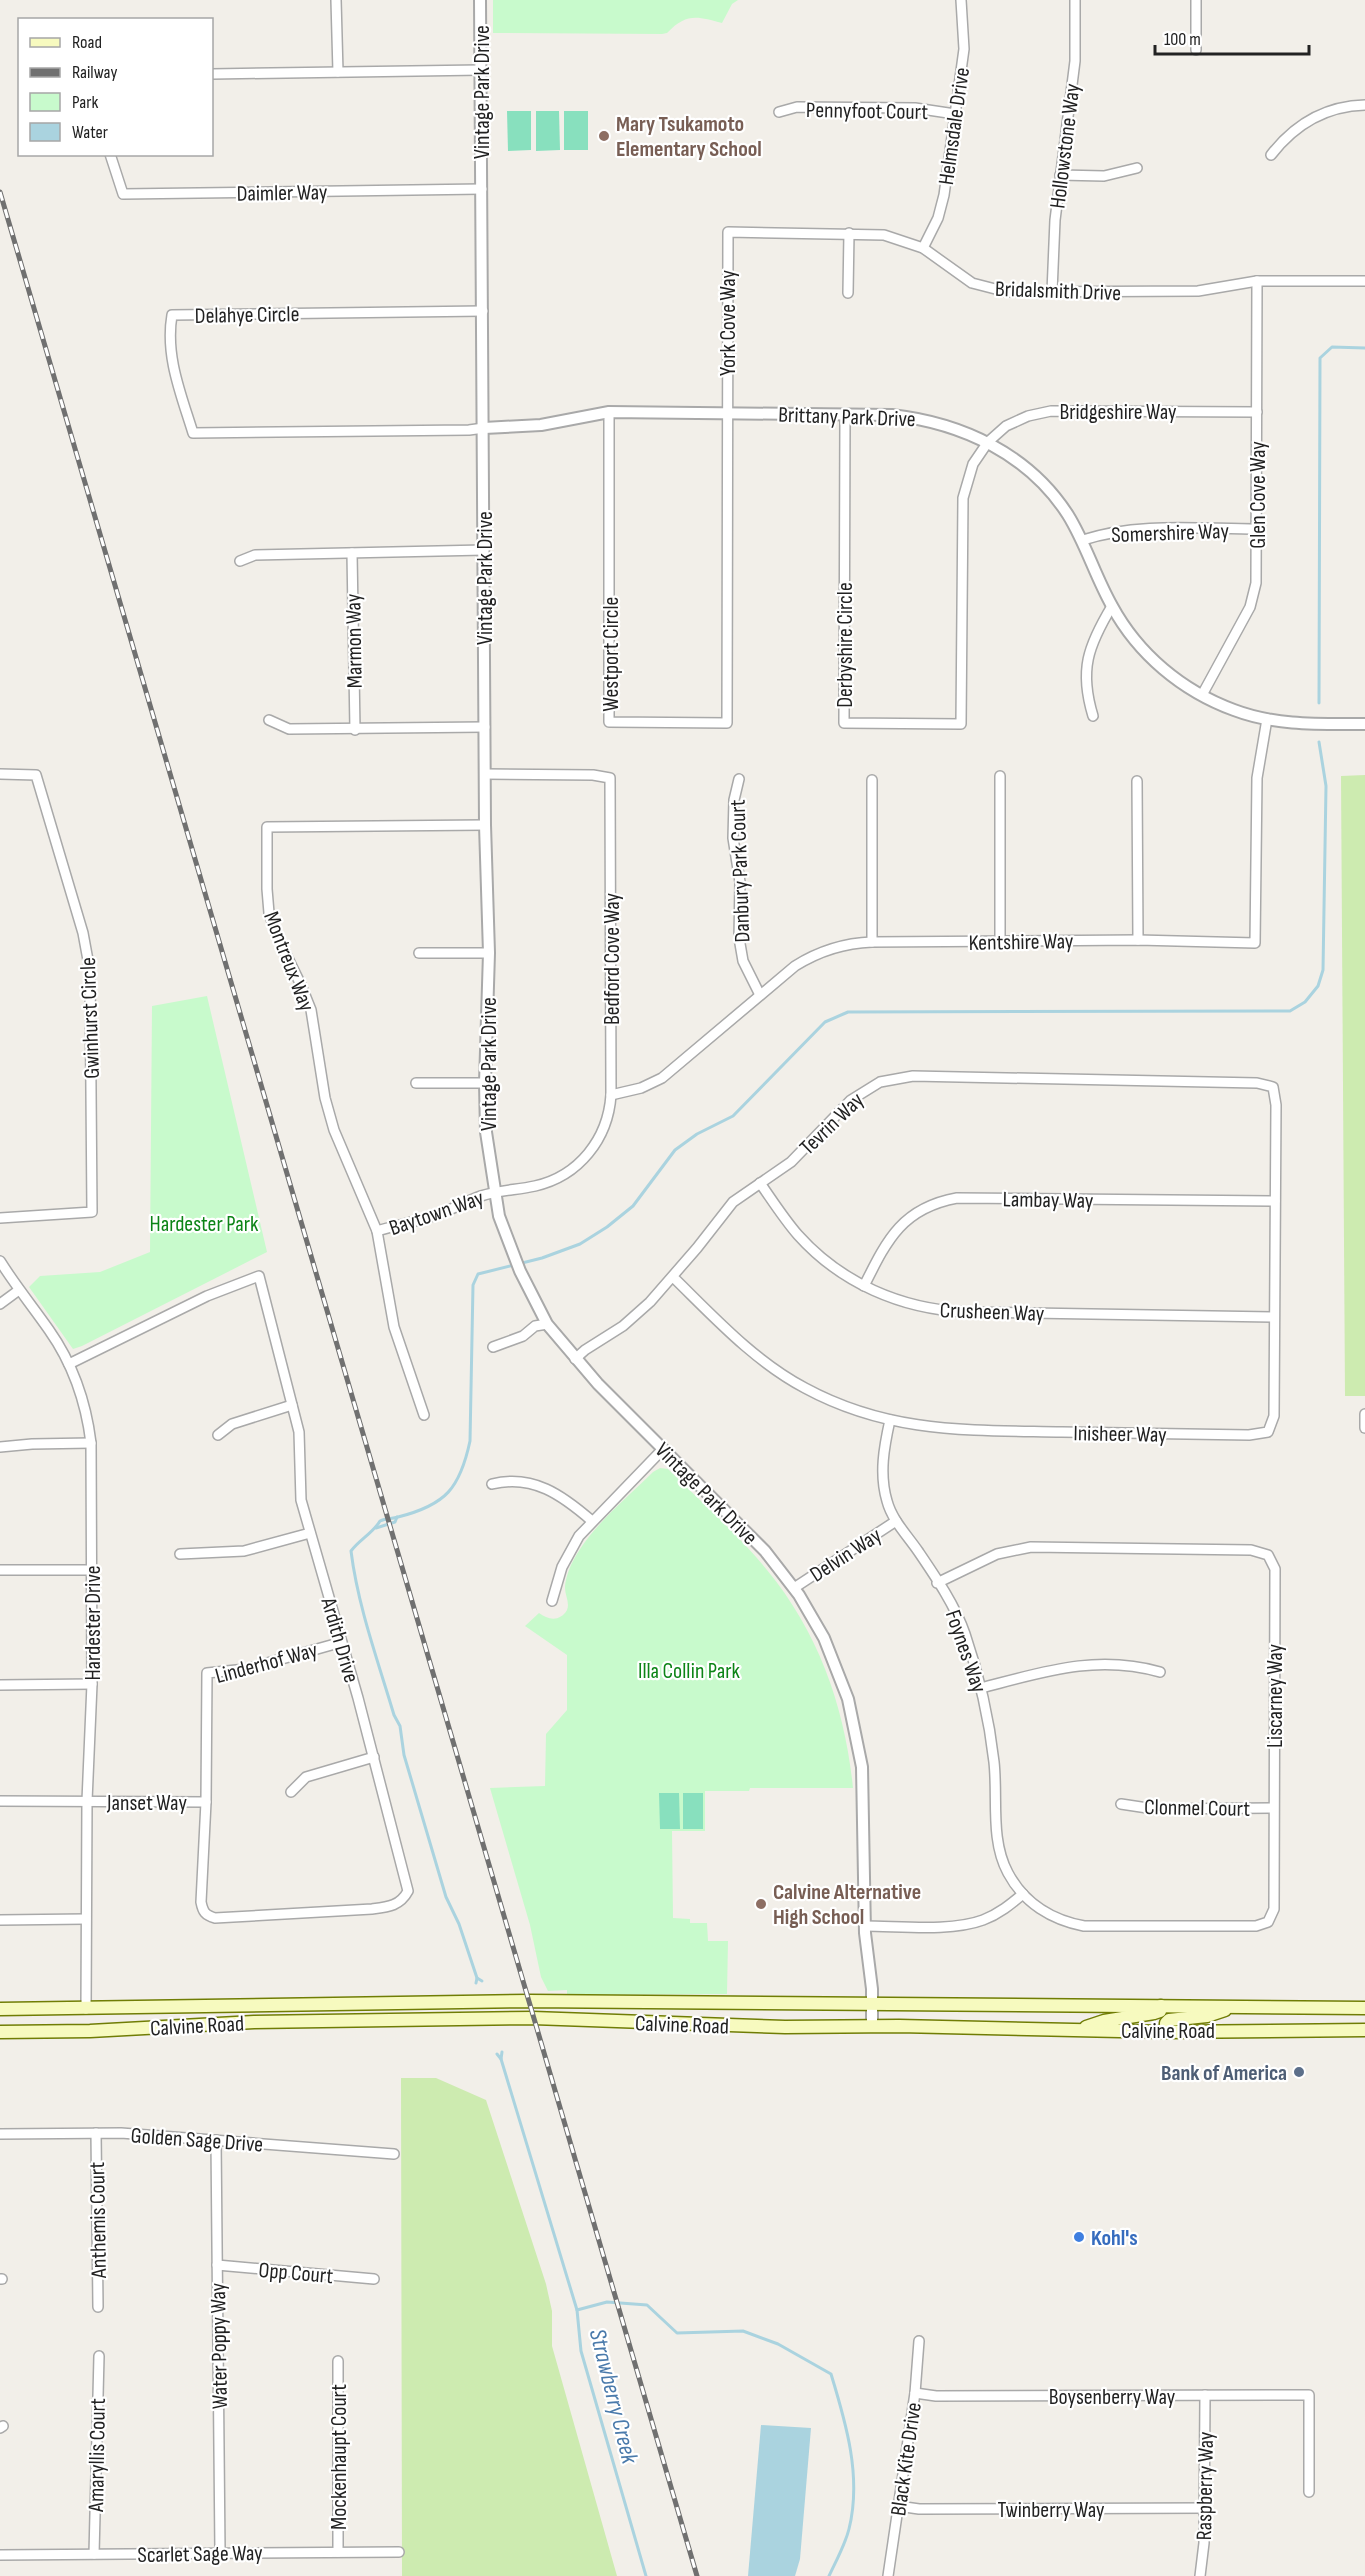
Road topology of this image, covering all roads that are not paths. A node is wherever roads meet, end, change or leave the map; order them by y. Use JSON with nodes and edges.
{"nodes":[{"id":1,"x":336,"y":0,"type":"edge"},
{"id":2,"x":480,"y":0,"type":"edge"},
{"id":3,"x":961,"y":0,"type":"edge"},
{"id":4,"x":1075,"y":0,"type":"edge"},
{"id":5,"x":1196,"y":0,"type":"edge"},
{"id":6,"x":1196,"y":50,"type":"dead end"},
{"id":7,"x":481,"y":70,"type":"junction"},
{"id":8,"x":338,"y":72,"type":"junction"},
{"id":9,"x":213,"y":74,"type":"edge"},
{"id":10,"x":1365,"y":105,"type":"edge"},
{"id":11,"x":779,"y":112,"type":"dead end"},
{"id":12,"x":955,"y":114,"type":"junction"},
{"id":13,"x":1271,"y":155,"type":"dead end"},
{"id":14,"x":112,"y":156,"type":"edge"},
{"id":15,"x":1137,"y":168,"type":"dead end"},
{"id":16,"x":1060,"y":175,"type":"junction"},
{"id":17,"x":482,"y":189,"type":"junction"},
{"id":18,"x":728,"y":232,"type":"joint"},
{"id":19,"x":849,"y":233,"type":"junction"},
{"id":20,"x":923,"y":248,"type":"junction"},
{"id":21,"x":1257,"y":281,"type":"junction"},
{"id":22,"x":1365,"y":281,"type":"edge"},
{"id":23,"x":1052,"y":292,"type":"junction"},
{"id":24,"x":848,"y":293,"type":"dead end"},
{"id":25,"x":483,"y":311,"type":"junction"},
{"id":26,"x":609,"y":412,"type":"junction"},
{"id":27,"x":1257,"y":412,"type":"junction"},
{"id":28,"x":727,"y":413,"type":"junction"},
{"id":29,"x":845,"y":414,"type":"junction"},
{"id":30,"x":484,"y":428,"type":"junction"},
{"id":31,"x":988,"y":442,"type":"junction"},
{"id":32,"x":1257,"y":530,"type":"junction"},
{"id":33,"x":1083,"y":540,"type":"junction"},
{"id":34,"x":484,"y":550,"type":"junction"},
{"id":35,"x":352,"y":553,"type":"junction"},
{"id":36,"x":240,"y":561,"type":"dead end"},
{"id":37,"x":1112,"y":606,"type":"junction"},
{"id":38,"x":1202,"y":695,"type":"junction"},
{"id":39,"x":1093,"y":716,"type":"dead end"},
{"id":40,"x":1267,"y":719,"type":"junction"},
{"id":41,"x":269,"y":720,"type":"dead end"},
{"id":42,"x":1365,"y":724,"type":"edge"},
{"id":43,"x":485,"y":727,"type":"junction"},
{"id":44,"x":355,"y":730,"type":"junction"},
{"id":45,"x":0,"y":774,"type":"edge"},
{"id":46,"x":485,"y":774,"type":"junction"},
{"id":47,"x":1000,"y":776,"type":"dead end"},
{"id":48,"x":739,"y":779,"type":"dead end"},
{"id":49,"x":872,"y":780,"type":"dead end"},
{"id":50,"x":1137,"y":781,"type":"dead end"},
{"id":51,"x":485,"y":825,"type":"junction"},
{"id":52,"x":1138,"y":940,"type":"junction"},
{"id":53,"x":872,"y":942,"type":"junction"},
{"id":54,"x":1000,"y":942,"type":"junction"},
{"id":55,"x":419,"y":952,"type":"dead end"},
{"id":56,"x":489,"y":952,"type":"junction"},
{"id":57,"x":760,"y":995,"type":"junction"},
{"id":58,"x":416,"y":1083,"type":"dead end"},
{"id":59,"x":485,"y":1083,"type":"junction"},
{"id":60,"x":1274,"y":1087,"type":"joint"},
{"id":61,"x":611,"y":1095,"type":"junction"},
{"id":62,"x":760,"y":1183,"type":"junction"},
{"id":63,"x":494,"y":1192,"type":"junction"},
{"id":64,"x":1275,"y":1201,"type":"junction"},
{"id":65,"x":0,"y":1218,"type":"edge"},
{"id":66,"x":377,"y":1231,"type":"junction"},
{"id":67,"x":0,"y":1262,"type":"edge"},
{"id":68,"x":673,"y":1277,"type":"junction"},
{"id":69,"x":864,"y":1286,"type":"junction"},
{"id":70,"x":19,"y":1290,"type":"junction"},
{"id":71,"x":0,"y":1304,"type":"edge"},
{"id":72,"x":1273,"y":1317,"type":"junction"},
{"id":73,"x":547,"y":1324,"type":"junction"},
{"id":74,"x":493,"y":1347,"type":"dead end"},
{"id":75,"x":575,"y":1359,"type":"junction"},
{"id":76,"x":69,"y":1364,"type":"junction"},
{"id":77,"x":292,"y":1405,"type":"junction"},
{"id":78,"x":1365,"y":1414,"type":"edge"},
{"id":79,"x":424,"y":1415,"type":"dead end"},
{"id":80,"x":890,"y":1420,"type":"junction"},
{"id":81,"x":1365,"y":1428,"type":"edge"},
{"id":82,"x":218,"y":1435,"type":"dead end"},
{"id":83,"x":91,"y":1443,"type":"junction"},
{"id":84,"x":0,"y":1447,"type":"edge"},
{"id":85,"x":663,"y":1449,"type":"junction"},
{"id":86,"x":492,"y":1484,"type":"dead end"},
{"id":87,"x":592,"y":1521,"type":"junction"},
{"id":88,"x":896,"y":1521,"type":"junction"},
{"id":89,"x":310,"y":1533,"type":"junction"},
{"id":90,"x":180,"y":1554,"type":"dead end"},
{"id":91,"x":0,"y":1570,"type":"edge"},
{"id":92,"x":92,"y":1570,"type":"junction"},
{"id":93,"x":937,"y":1583,"type":"junction"},
{"id":94,"x":794,"y":1588,"type":"junction"},
{"id":95,"x":552,"y":1601,"type":"dead end"},
{"id":96,"x":342,"y":1642,"type":"junction"},
{"id":97,"x":1160,"y":1672,"type":"dead end"},
{"id":98,"x":92,"y":1684,"type":"junction"},
{"id":99,"x":0,"y":1685,"type":"edge"},
{"id":100,"x":981,"y":1688,"type":"junction"},
{"id":101,"x":374,"y":1757,"type":"junction"},
{"id":102,"x":291,"y":1792,"type":"dead end"},
{"id":103,"x":0,"y":1800,"type":"edge"},
{"id":104,"x":87,"y":1801,"type":"junction"},
{"id":105,"x":206,"y":1802,"type":"junction"},
{"id":106,"x":1121,"y":1804,"type":"dead end"},
{"id":107,"x":1273,"y":1808,"type":"junction"},
{"id":108,"x":1023,"y":1894,"type":"junction"},
{"id":109,"x":86,"y":1919,"type":"junction"},
{"id":110,"x":0,"y":1920,"type":"edge"},
{"id":111,"x":865,"y":1926,"type":"junction"},
{"id":112,"x":872,"y":2004,"type":"junction"},
{"id":113,"x":1161,"y":2006,"type":"junction"},
{"id":114,"x":1237,"y":2007,"type":"junction"},
{"id":115,"x":1365,"y":2008,"type":"edge"},
{"id":116,"x":0,"y":2009,"type":"edge"},
{"id":117,"x":86,"y":2009,"type":"junction"},
{"id":118,"x":1365,"y":2019,"type":"edge"},
{"id":119,"x":872,"y":2026,"type":"junction"},
{"id":120,"x":1079,"y":2030,"type":"junction"},
{"id":121,"x":1361,"y":2030,"type":"edge"},
{"id":122,"x":0,"y":2032,"type":"edge"},
{"id":123,"x":1166,"y":2032,"type":"junction"},
{"id":124,"x":96,"y":2133,"type":"junction"},
{"id":125,"x":0,"y":2134,"type":"edge"},
{"id":126,"x":216,"y":2140,"type":"junction"},
{"id":127,"x":394,"y":2154,"type":"dead end"},
{"id":128,"x":217,"y":2265,"type":"junction"},
{"id":129,"x":374,"y":2279,"type":"dead end"},
{"id":130,"x":98,"y":2307,"type":"dead end"},
{"id":131,"x":919,"y":2341,"type":"dead end"},
{"id":132,"x":99,"y":2356,"type":"dead end"},
{"id":133,"x":338,"y":2361,"type":"dead end"},
{"id":134,"x":915,"y":2393,"type":"junction"},
{"id":135,"x":1205,"y":2396,"type":"junction"},
{"id":136,"x":1309,"y":2492,"type":"dead end"},
{"id":137,"x":898,"y":2506,"type":"junction"},
{"id":138,"x":1205,"y":2508,"type":"junction"},
{"id":139,"x":220,"y":2552,"type":"junction"},
{"id":140,"x":338,"y":2552,"type":"junction"},
{"id":141,"x":399,"y":2552,"type":"dead end"},
{"id":142,"x":94,"y":2554,"type":"junction"},
{"id":143,"x":0,"y":2555,"type":"edge"},
{"id":144,"x":888,"y":2576,"type":"edge"},
{"id":145,"x":1200,"y":2576,"type":"edge"}],
"edges":[{"from":1,"to":8,"type":"street"},
{"from":2,"to":7,"type":"street","name":"Vintage Park Drive"},
{"from":3,"to":12,"type":"street","name":"Helmsdale Drive"},
{"from":4,"to":16,"type":"street","name":"Hollowstone Way"},
{"from":5,"to":6,"type":"street"},
{"from":7,"to":8,"type":"street"},
{"from":7,"to":17,"type":"street","name":"Vintage Park Drive"},
{"from":8,"to":9,"type":"street"},
{"from":10,"to":13,"type":"street"},
{"from":11,"to":12,"type":"street","name":"Pennyfoot Court"},
{"from":12,"to":20,"type":"street","name":"Helmsdale Drive"},
{"from":14,"to":17,"type":"street","name":"Daimler Way"},
{"from":15,"to":16,"type":"street"},
{"from":16,"to":23,"type":"street","name":"Hollowstone Way"},
{"from":17,"to":25,"type":"street","name":"Vintage Park Drive"},
{"from":18,"to":19,"type":"street","name":"Bridalsmith Drive"},
{"from":18,"to":28,"type":"street","name":"York Cove Way"},
{"from":19,"to":20,"type":"street","name":"Bridalsmith Drive"},
{"from":19,"to":24,"type":"street"},
{"from":20,"to":23,"type":"street","name":"Bridalsmith Drive"},
{"from":21,"to":22,"type":"street","name":"Bridalsmith Drive"},
{"from":21,"to":23,"type":"street","name":"Bridalsmith Drive"},
{"from":21,"to":27,"type":"street","name":"Glen Cove Way"},
{"from":25,"to":30,"type":"street","name":"Vintage Park Drive"},
{"from":25,"to":30,"type":"street","name":"Delahye Circle"},
{"from":26,"to":28,"type":"street","name":"Brittany Park Drive"},
{"from":26,"to":28,"type":"street","name":"Westport Circle"},
{"from":26,"to":30,"type":"street","name":"Brittany Park Drive"},
{"from":27,"to":31,"type":"street","name":"Bridgeshire Way"},
{"from":27,"to":32,"type":"street","name":"Glen Cove Way"},
{"from":28,"to":29,"type":"street","name":"Brittany Park Drive"},
{"from":29,"to":31,"type":"street","name":"Brittany Park Drive"},
{"from":29,"to":31,"type":"street","name":"Derbyshire Circle"},
{"from":30,"to":34,"type":"street","name":"Vintage Park Drive"},
{"from":31,"to":33,"type":"street","name":"Brittany Park Drive"},
{"from":32,"to":33,"type":"street","name":"Somershire Way"},
{"from":32,"to":38,"type":"street","name":"Glen Cove Way"},
{"from":33,"to":37,"type":"street","name":"Brittany Park Drive"},
{"from":34,"to":35,"type":"street"},
{"from":34,"to":43,"type":"street","name":"Vintage Park Drive"},
{"from":35,"to":36,"type":"street"},
{"from":35,"to":44,"type":"street","name":"Marmon Way"},
{"from":37,"to":38,"type":"street","name":"Brittany Park Drive"},
{"from":37,"to":39,"type":"street"},
{"from":38,"to":40,"type":"street","name":"Brittany Park Drive"},
{"from":40,"to":42,"type":"street","name":"Brittany Park Drive"},
{"from":40,"to":52,"type":"street","name":"Kentshire Way"},
{"from":41,"to":44,"type":"street"},
{"from":43,"to":44,"type":"street"},
{"from":43,"to":46,"type":"street","name":"Vintage Park Drive"},
{"from":45,"to":65,"type":"street","name":"Gwinhurst Circle"},
{"from":46,"to":51,"type":"street","name":"Vintage Park Drive"},
{"from":46,"to":61,"type":"street","name":"Bedford Cove Way"},
{"from":47,"to":54,"type":"street"},
{"from":48,"to":57,"type":"street","name":"Danbury Park Court"},
{"from":49,"to":53,"type":"street"},
{"from":50,"to":52,"type":"street"},
{"from":51,"to":56,"type":"street","name":"Vintage Park Drive"},
{"from":51,"to":66,"type":"street","name":"Montreux Way"},
{"from":52,"to":54,"type":"street","name":"Kentshire Way"},
{"from":53,"to":54,"type":"street","name":"Kentshire Way"},
{"from":53,"to":57,"type":"street","name":"Kentshire Way"},
{"from":55,"to":56,"type":"street"},
{"from":56,"to":59,"type":"street","name":"Vintage Park Drive"},
{"from":57,"to":61,"type":"street","name":"Kentshire Way"},
{"from":58,"to":59,"type":"street"},
{"from":59,"to":63,"type":"street","name":"Vintage Park Drive"},
{"from":60,"to":62,"type":"street","name":"Tevrin Way"},
{"from":60,"to":64,"type":"street","name":"Inisheer Way"},
{"from":61,"to":63,"type":"street","name":"Bedford Cove Way"},
{"from":62,"to":68,"type":"street","name":"Tevrin Way"},
{"from":62,"to":69,"type":"street","name":"Crusheen Way"},
{"from":63,"to":66,"type":"street","name":"Baytown Way"},
{"from":63,"to":73,"type":"street","name":"Vintage Park Drive"},
{"from":64,"to":69,"type":"street","name":"Lambay Way"},
{"from":64,"to":72,"type":"street","name":"Inisheer Way"},
{"from":66,"to":79,"type":"street"},
{"from":67,"to":70,"type":"street","name":"Hardester Drive"},
{"from":68,"to":75,"type":"street","name":"Tevrin Way"},
{"from":68,"to":80,"type":"street","name":"Inisheer Way"},
{"from":69,"to":72,"type":"street","name":"Crusheen Way"},
{"from":70,"to":71,"type":"street"},
{"from":70,"to":76,"type":"street","name":"Hardester Drive"},
{"from":72,"to":80,"type":"street","name":"Inisheer Way"},
{"from":73,"to":74,"type":"street"},
{"from":73,"to":75,"type":"street","name":"Vintage Park Drive"},
{"from":75,"to":85,"type":"street","name":"Vintage Park Drive"},
{"from":76,"to":77,"type":"street","name":"Ardith Drive"},
{"from":76,"to":83,"type":"street","name":"Hardester Drive"},
{"from":77,"to":82,"type":"street"},
{"from":77,"to":89,"type":"street","name":"Ardith Drive"},
{"from":78,"to":81,"type":"street"},
{"from":80,"to":88,"type":"street","name":"Foynes Way"},
{"from":83,"to":84,"type":"street"},
{"from":83,"to":92,"type":"street","name":"Hardester Drive"},
{"from":85,"to":87,"type":"street"},
{"from":85,"to":94,"type":"street","name":"Vintage Park Drive"},
{"from":86,"to":87,"type":"street"},
{"from":87,"to":95,"type":"street"},
{"from":88,"to":93,"type":"street","name":"Foynes Way"},
{"from":88,"to":94,"type":"street","name":"Delvin Way"},
{"from":89,"to":90,"type":"street"},
{"from":89,"to":96,"type":"street","name":"Ardith Drive"},
{"from":91,"to":92,"type":"street"},
{"from":92,"to":98,"type":"street","name":"Hardester Drive"},
{"from":93,"to":100,"type":"street","name":"Foynes Way"},
{"from":93,"to":107,"type":"street","name":"Liscarney Way"},
{"from":94,"to":111,"type":"street","name":"Vintage Park Drive"},
{"from":96,"to":101,"type":"street","name":"Ardith Drive"},
{"from":96,"to":105,"type":"street","name":"Linderhof Way"},
{"from":97,"to":100,"type":"street"},
{"from":98,"to":99,"type":"street"},
{"from":98,"to":104,"type":"street","name":"Hardester Drive"},
{"from":100,"to":108,"type":"street","name":"Foynes Way"},
{"from":101,"to":102,"type":"street"},
{"from":101,"to":105,"type":"street","name":"Ardith Drive"},
{"from":103,"to":104,"type":"street","name":"Janset Way"},
{"from":104,"to":105,"type":"street","name":"Janset Way"},
{"from":104,"to":109,"type":"street","name":"Hardester Drive"},
{"from":106,"to":107,"type":"street","name":"Clonmel Court"},
{"from":107,"to":108,"type":"street","name":"Liscarney Way"},
{"from":108,"to":111,"type":"street"},
{"from":109,"to":110,"type":"street"},
{"from":109,"to":117,"type":"street","name":"Hardester Drive"},
{"from":111,"to":112,"type":"street","name":"Vintage Park Drive"},
{"from":112,"to":113,"type":"main road","name":"Calvine Road"},
{"from":112,"to":117,"type":"main road","name":"Calvine Road"},
{"from":112,"to":119,"type":"street","name":"Vintage Park Drive"},
{"from":113,"to":114,"type":"main road","name":"Calvine Road"},
{"from":113,"to":120,"type":"main road"},
{"from":114,"to":115,"type":"main road","name":"Calvine Road"},
{"from":114,"to":123,"type":"main road"},
{"from":116,"to":117,"type":"main road","name":"Calvine Road"},
{"from":118,"to":121,"type":"main road"},
{"from":119,"to":120,"type":"main road","name":"Calvine Road"},
{"from":119,"to":122,"type":"main road","name":"Calvine Road"},
{"from":120,"to":123,"type":"main road","name":"Calvine Road"},
{"from":121,"to":123,"type":"main road","name":"Calvine Road"},
{"from":124,"to":125,"type":"street","name":"Golden Sage Drive"},
{"from":124,"to":126,"type":"street","name":"Golden Sage Drive"},
{"from":124,"to":130,"type":"street","name":"Anthemis Court"},
{"from":126,"to":127,"type":"street","name":"Golden Sage Drive"},
{"from":126,"to":128,"type":"street","name":"Water Poppy Way"},
{"from":128,"to":129,"type":"street","name":"Opp Court"},
{"from":128,"to":139,"type":"street","name":"Water Poppy Way"},
{"from":131,"to":134,"type":"street","name":"Black Kite Drive"},
{"from":132,"to":142,"type":"street","name":"Amaryllis Court"},
{"from":133,"to":140,"type":"street","name":"Mockenhaupt Court"},
{"from":134,"to":135,"type":"street","name":"Boysenberry Way"},
{"from":134,"to":137,"type":"street","name":"Black Kite Drive"},
{"from":135,"to":136,"type":"street","name":"Boysenberry Way"},
{"from":135,"to":138,"type":"street","name":"Raspberry Way"},
{"from":137,"to":138,"type":"street","name":"Twinberry Way"},
{"from":137,"to":144,"type":"street","name":"Black Kite Drive"},
{"from":138,"to":145,"type":"street","name":"Raspberry Way"},
{"from":139,"to":140,"type":"street","name":"Scarlet Sage Way"},
{"from":139,"to":142,"type":"street","name":"Scarlet Sage Way"},
{"from":140,"to":141,"type":"street","name":"Scarlet Sage Way"},
{"from":142,"to":143,"type":"street","name":"Scarlet Sage Way"}]}
